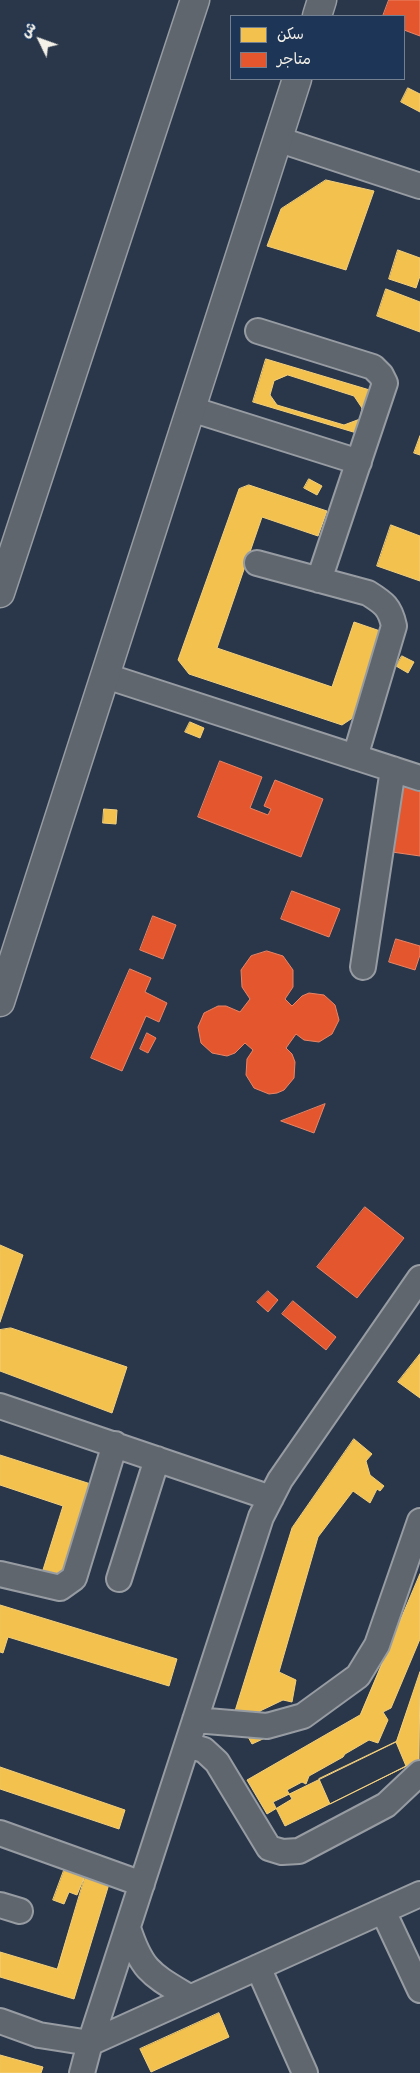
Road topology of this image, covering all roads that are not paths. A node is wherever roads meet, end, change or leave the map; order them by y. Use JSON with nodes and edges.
{"nodes":[{"id":1,"x":195,"y":0,"type":"edge"},
{"id":2,"x":322,"y":0,"type":"edge"},
{"id":3,"x":317,"y":15,"type":"edge"},
{"id":4,"x":297,"y":80,"type":"edge"},
{"id":5,"x":277,"y":139,"type":"junction"},
{"id":6,"x":420,"y":186,"type":"edge"},
{"id":7,"x":258,"y":331,"type":"dead end"},
{"id":8,"x":191,"y":409,"type":"junction"},
{"id":9,"x":358,"y":462,"type":"junction"},
{"id":10,"x":257,"y":563,"type":"dead end"},
{"id":11,"x":319,"y":580,"type":"junction"},
{"id":12,"x":0,"y":593,"type":"edge"},
{"id":13,"x":106,"y":676,"type":"junction"},
{"id":14,"x":355,"y":757,"type":"junction"},
{"id":15,"x":393,"y":769,"type":"junction"},
{"id":16,"x":420,"y":778,"type":"edge"},
{"id":17,"x":363,"y":967,"type":"dead end"},
{"id":18,"x":0,"y":1002,"type":"edge"},
{"id":19,"x":420,"y":1278,"type":"edge"},
{"id":20,"x":0,"y":1406,"type":"edge"},
{"id":21,"x":115,"y":1444,"type":"junction"},
{"id":22,"x":157,"y":1459,"type":"junction"},
{"id":23,"x":271,"y":1498,"type":"junction"},
{"id":24,"x":420,"y":1521,"type":"edge"},
{"id":25,"x":0,"y":1574,"type":"edge"},
{"id":26,"x":119,"y":1579,"type":"dead end"},
{"id":27,"x":194,"y":1720,"type":"junction"},
{"id":28,"x":186,"y":1745,"type":"junction"},
{"id":29,"x":420,"y":1773,"type":"edge"},
{"id":30,"x":0,"y":1833,"type":"edge"},
{"id":31,"x":142,"y":1884,"type":"junction"},
{"id":32,"x":420,"y":1894,"type":"edge"},
{"id":33,"x":383,"y":1911,"type":"junction"},
{"id":34,"x":128,"y":1928,"type":"junction"},
{"id":35,"x":258,"y":1967,"type":"junction"},
{"id":36,"x":420,"y":1990,"type":"edge"},
{"id":37,"x":189,"y":1997,"type":"junction"},
{"id":38,"x":0,"y":2021,"type":"edge"},
{"id":39,"x":90,"y":2043,"type":"junction"},
{"id":40,"x":82,"y":2073,"type":"edge"},
{"id":41,"x":305,"y":2073,"type":"edge"}],
"edges":[{"from":1,"to":12,"type":"main road"},
{"from":2,"to":3,"type":"main road"},
{"from":4,"to":5,"type":"main road"},
{"from":5,"to":6,"type":"street"},
{"from":5,"to":8,"type":"main road"},
{"from":7,"to":9,"type":"street"},
{"from":8,"to":9,"type":"street"},
{"from":8,"to":13,"type":"main road"},
{"from":9,"to":11,"type":"street"},
{"from":10,"to":11,"type":"street"},
{"from":11,"to":14,"type":"street"},
{"from":13,"to":14,"type":"street"},
{"from":13,"to":18,"type":"main road"},
{"from":14,"to":15,"type":"street"},
{"from":15,"to":16,"type":"street"},
{"from":15,"to":17,"type":"street"},
{"from":19,"to":23,"type":"street"},
{"from":20,"to":21,"type":"street"},
{"from":21,"to":22,"type":"street"},
{"from":21,"to":25,"type":"street"},
{"from":22,"to":23,"type":"street"},
{"from":22,"to":26,"type":"street"},
{"from":23,"to":27,"type":"street"},
{"from":24,"to":27,"type":"street"},
{"from":27,"to":28,"type":"street"},
{"from":28,"to":29,"type":"street"},
{"from":28,"to":31,"type":"street"},
{"from":30,"to":31,"type":"street"},
{"from":31,"to":34,"type":"street"},
{"from":32,"to":33,"type":"street"},
{"from":33,"to":35,"type":"street"},
{"from":33,"to":36,"type":"street"},
{"from":34,"to":37,"type":"street"},
{"from":34,"to":39,"type":"street"},
{"from":35,"to":37,"type":"street"},
{"from":35,"to":41,"type":"street"},
{"from":37,"to":39,"type":"street"},
{"from":38,"to":39,"type":"street"},
{"from":39,"to":40,"type":"street"}]}
